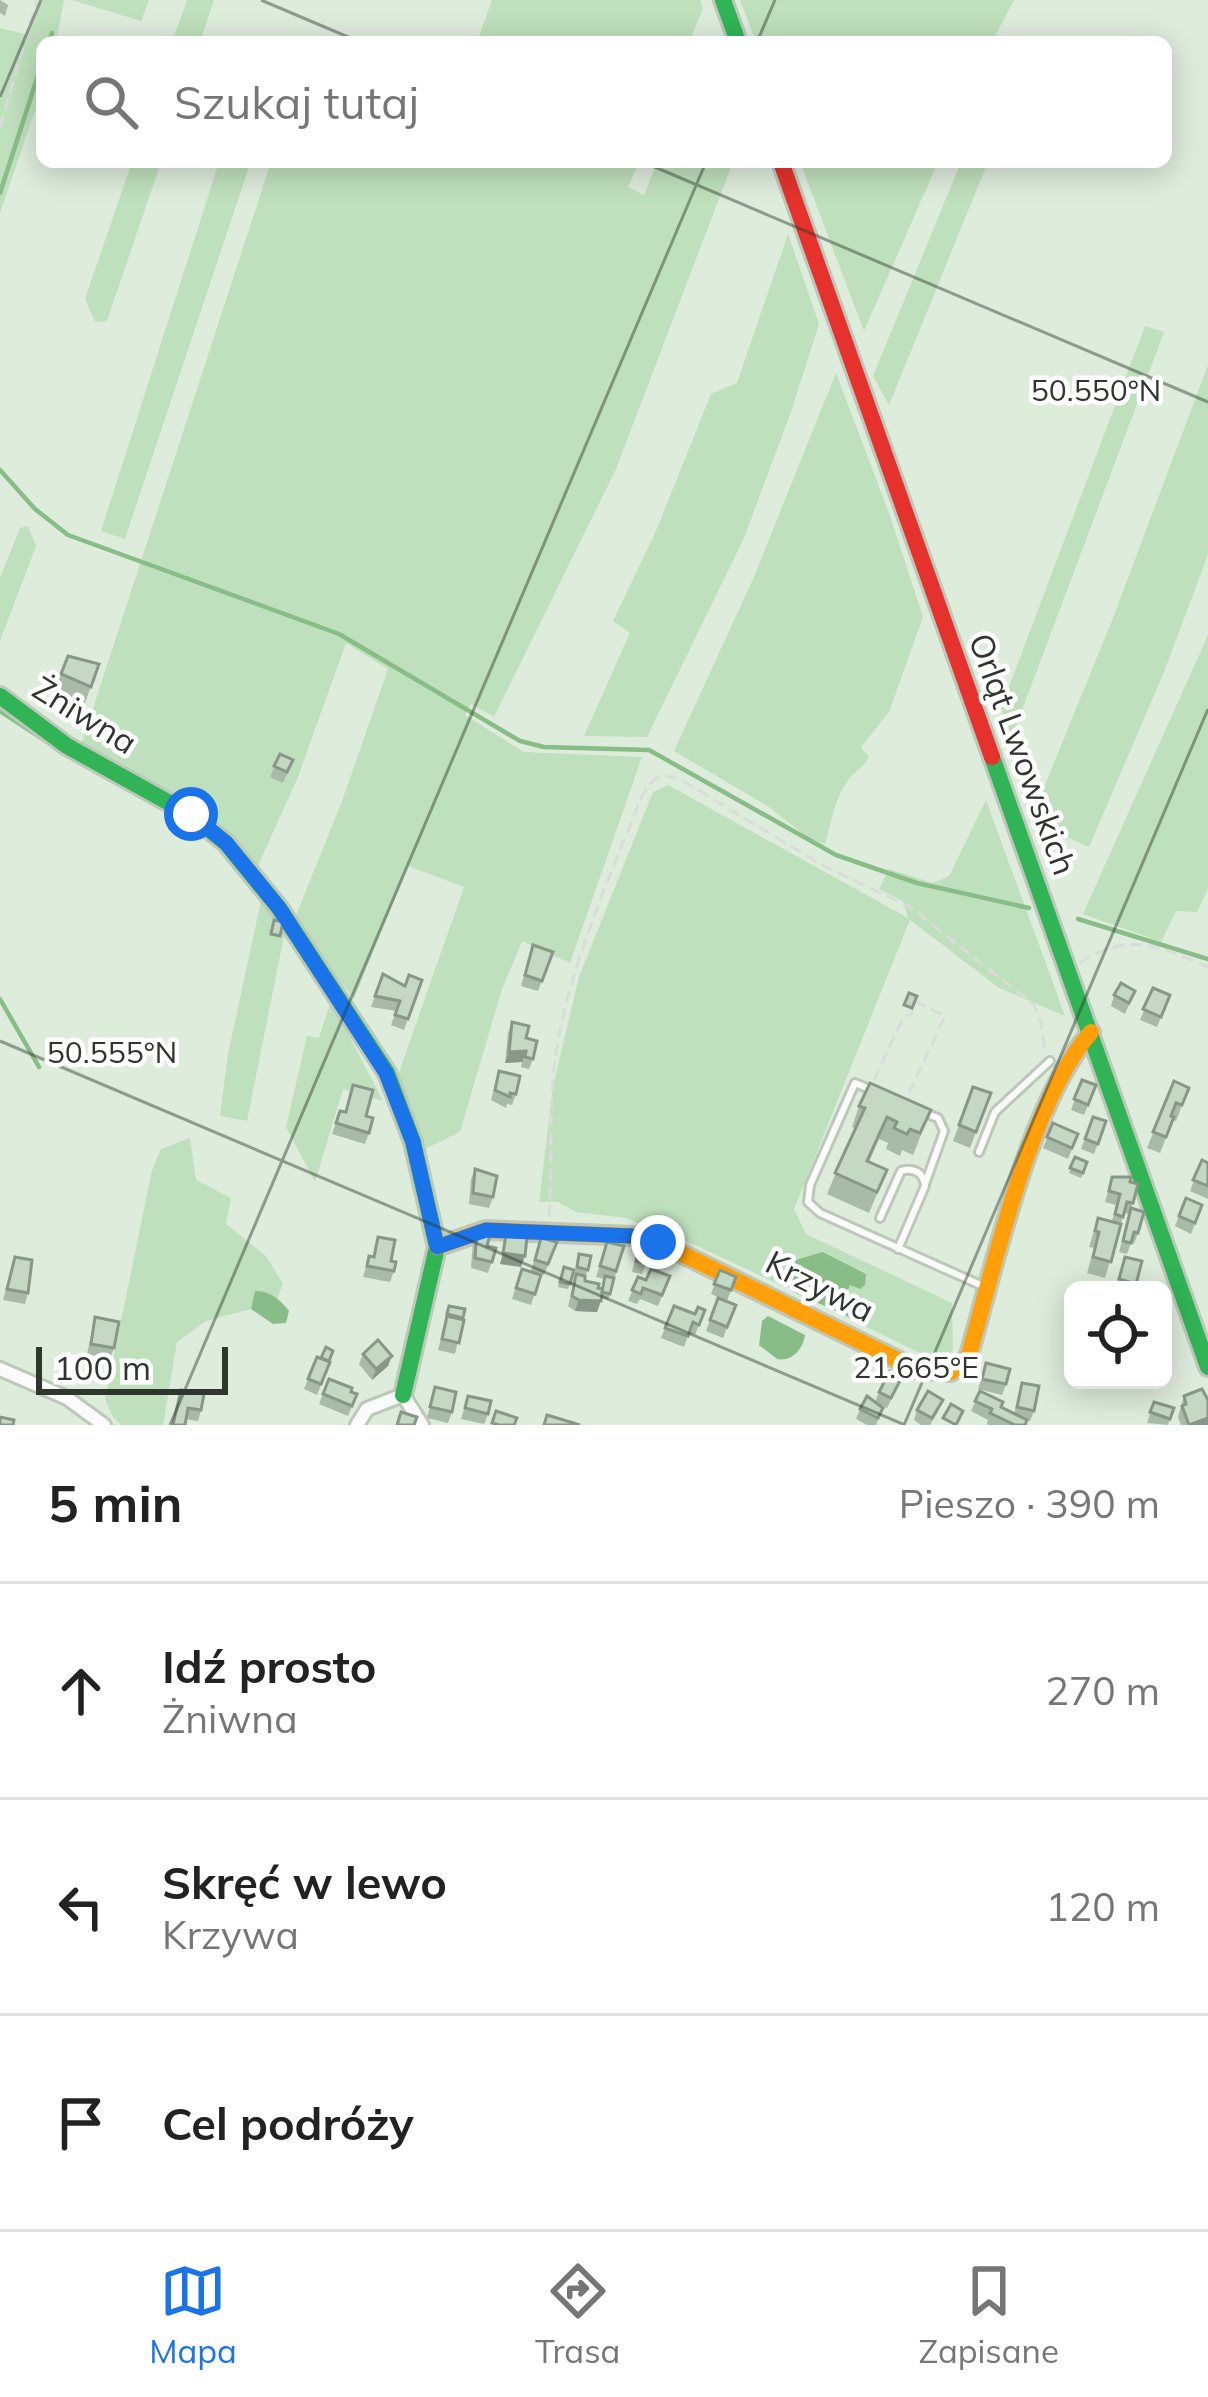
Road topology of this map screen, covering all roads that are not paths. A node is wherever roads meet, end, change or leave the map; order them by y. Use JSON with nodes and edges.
{"nodes":[{"id":1,"x":723,"y":0,"type":"edge"},
{"id":2,"x":736,"y":36,"type":"edge"},
{"id":3,"x":783,"y":168,"type":"edge"},
{"id":4,"x":0,"y":696,"type":"edge"},
{"id":5,"x":1091,"y":1032,"type":"junction"},
{"id":6,"x":1050,"y":1061,"type":"road end"},
{"id":7,"x":887,"y":1096,"type":"edge"},
{"id":8,"x":904,"y":1104,"type":"edge"},
{"id":9,"x":980,"y":1152,"type":"dead end"},
{"id":10,"x":925,"y":1184,"type":"junction"},
{"id":11,"x":880,"y":1218,"type":"dead end"},
{"id":12,"x":437,"y":1247,"type":"junction"},
{"id":13,"x":898,"y":1249,"type":"junction"},
{"id":14,"x":988,"y":1289,"type":"junction"},
{"id":15,"x":1208,"y":1367,"type":"edge"},
{"id":16,"x":0,"y":1369,"type":"edge"},
{"id":17,"x":403,"y":1395,"type":"junction"},
{"id":18,"x":104,"y":1425,"type":"edge"},
{"id":19,"x":357,"y":1425,"type":"edge"},
{"id":20,"x":422,"y":1425,"type":"edge"}],
"edges":[{"from":1,"to":2,"type":"street"},
{"from":3,"to":5,"type":"street","name":"Orląt Lwowskich"},
{"from":4,"to":12,"type":"street","name":"Żniwna"},
{"from":5,"to":14,"type":"street","name":"Krzywa"},
{"from":5,"to":15,"type":"street","name":"Orląt Lwowskich"},
{"from":6,"to":9,"type":"lane"},
{"from":7,"to":13,"type":"lane"},
{"from":8,"to":10,"type":"lane"},
{"from":10,"to":11,"type":"lane"},
{"from":10,"to":13,"type":"lane"},
{"from":12,"to":14,"type":"street","name":"Krzywa"},
{"from":12,"to":17,"type":"street","name":"Żniwna"},
{"from":13,"to":14,"type":"lane"},
{"from":16,"to":18,"type":"street"},
{"from":17,"to":19,"type":"street"},
{"from":17,"to":20,"type":"street"}]}
